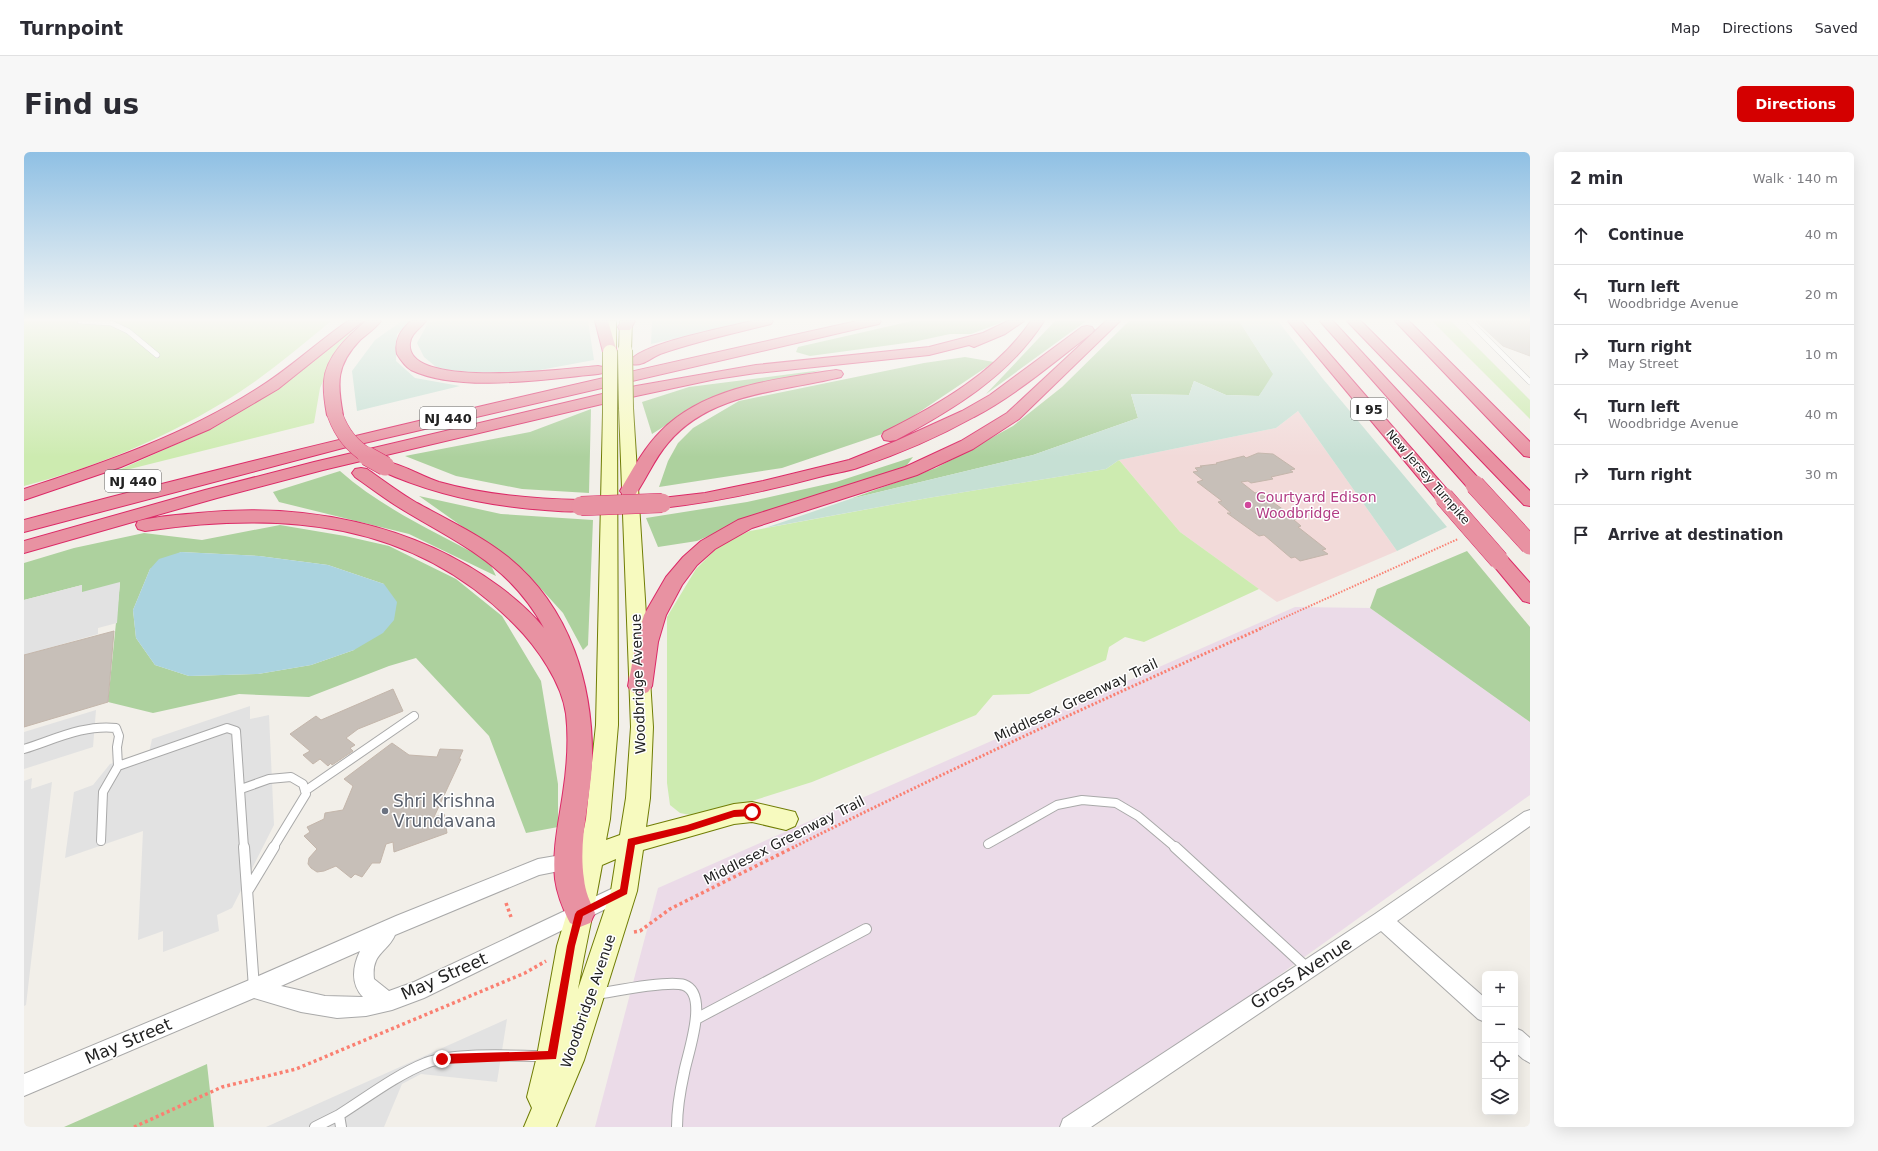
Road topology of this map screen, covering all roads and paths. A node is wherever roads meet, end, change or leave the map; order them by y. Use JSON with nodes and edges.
{"nodes":[{"id":1,"x":289,"y":366,"type":"edge"},
{"id":2,"x":299,"y":366,"type":"edge"},
{"id":3,"x":335,"y":366,"type":"edge"},
{"id":4,"x":344,"y":366,"type":"edge"},
{"id":5,"x":417,"y":366,"type":"edge"},
{"id":6,"x":612,"y":366,"type":"edge"},
{"id":7,"x":613,"y":366,"type":"edge"},
{"id":8,"x":623,"y":366,"type":"edge"},
{"id":9,"x":674,"y":366,"type":"edge"},
{"id":10,"x":780,"y":366,"type":"edge"},
{"id":11,"x":876,"y":366,"type":"edge"},
{"id":12,"x":994,"y":366,"type":"edge"},
{"id":13,"x":1039,"y":366,"type":"edge"},
{"id":14,"x":1066,"y":366,"type":"edge"},
{"id":15,"x":1333,"y":366,"type":"edge"},
{"id":16,"x":1367,"y":366,"type":"edge"},
{"id":17,"x":1399,"y":366,"type":"edge"},
{"id":18,"x":1411,"y":366,"type":"edge"},
{"id":19,"x":1446,"y":366,"type":"edge"},
{"id":20,"x":1514,"y":366,"type":"edge"},
{"id":21,"x":598,"y":370,"type":"junction"},
{"id":22,"x":1530,"y":382,"type":"edge"},
{"id":23,"x":331,"y":394,"type":"junction"},
{"id":24,"x":618,"y":410,"type":"junction"},
{"id":25,"x":213,"y":421,"type":"junction"},
{"id":26,"x":361,"y":452,"type":"junction"},
{"id":27,"x":1530,"y":452,"type":"edge"},
{"id":28,"x":827,"y":469,"type":"junction"},
{"id":29,"x":1503,"y":473,"type":"junction"},
{"id":30,"x":629,"y":491,"type":"junction"},
{"id":31,"x":24,"y":495,"type":"edge"},
{"id":32,"x":1530,"y":501,"type":"edge"},
{"id":33,"x":24,"y":510,"type":"edge"},
{"id":34,"x":24,"y":526,"type":"edge"},
{"id":35,"x":1460,"y":538,"type":"dead end"},
{"id":36,"x":1530,"y":545,"type":"edge"},
{"id":37,"x":24,"y":548,"type":"edge"},
{"id":38,"x":1530,"y":596,"type":"edge"},
{"id":39,"x":640,"y":686,"type":"junction"},
{"id":40,"x":577,"y":710,"type":"junction"},
{"id":41,"x":414,"y":716,"type":"dead end"},
{"id":42,"x":24,"y":749,"type":"edge"},
{"id":43,"x":118,"y":766,"type":"junction"},
{"id":44,"x":241,"y":789,"type":"junction"},
{"id":45,"x":305,"y":791,"type":"junction"},
{"id":46,"x":1530,"y":817,"type":"edge"},
{"id":47,"x":786,"y":819,"type":"dead end"},
{"id":48,"x":101,"y":840,"type":"dead end"},
{"id":49,"x":631,"y":842,"type":"junction"},
{"id":50,"x":988,"y":844,"type":"dead end"},
{"id":51,"x":580,"y":860,"type":"junction"},
{"id":52,"x":248,"y":890,"type":"junction"},
{"id":53,"x":624,"y":891,"type":"junction"},
{"id":54,"x":506,"y":904,"type":"dead end"},
{"id":55,"x":580,"y":914,"type":"junction"},
{"id":56,"x":511,"y":917,"type":"dead end"},
{"id":57,"x":1382,"y":920,"type":"junction"},
{"id":58,"x":403,"y":922,"type":"junction"},
{"id":59,"x":866,"y":929,"type":"dead end"},
{"id":60,"x":640,"y":931,"type":"dead end"},
{"id":61,"x":1307,"y":969,"type":"junction"},
{"id":62,"x":525,"y":973,"type":"dead end"},
{"id":63,"x":254,"y":988,"type":"junction"},
{"id":64,"x":591,"y":994,"type":"junction"},
{"id":65,"x":387,"y":1001,"type":"junction"},
{"id":66,"x":1482,"y":1009,"type":"edge"},
{"id":67,"x":696,"y":1019,"type":"junction"},
{"id":68,"x":1518,"y":1041,"type":"edge"},
{"id":69,"x":1530,"y":1052,"type":"edge"},
{"id":70,"x":552,"y":1056,"type":"junction"},
{"id":71,"x":24,"y":1085,"type":"edge"},
{"id":72,"x":339,"y":1115,"type":"junction"},
{"id":73,"x":134,"y":1127,"type":"edge"},
{"id":74,"x":315,"y":1127,"type":"edge"},
{"id":75,"x":341,"y":1127,"type":"edge"},
{"id":76,"x":536,"y":1127,"type":"edge"},
{"id":77,"x":540,"y":1127,"type":"edge"},
{"id":78,"x":677,"y":1127,"type":"edge"},
{"id":79,"x":1071,"y":1127,"type":"edge"}],
"edges":[{"from":1,"to":25,"type":"highway"},
{"from":2,"to":25,"type":"highway"},
{"from":3,"to":23,"type":"highway"},
{"from":4,"to":23,"type":"highway"},
{"from":5,"to":21,"type":"highway"},
{"from":6,"to":24,"type":"main road","name":"Woodbridge Avenue","bridge":true},
{"from":7,"to":21,"type":"highway","number":"NJ 440"},
{"from":8,"to":24,"type":"main road","name":"Woodbridge Avenue","bridge":true},
{"from":9,"to":34,"type":"highway","number":"NJ 440"},
{"from":10,"to":37,"type":"highway"},
{"from":11,"to":30,"type":"highway"},
{"from":12,"to":28,"type":"highway"},
{"from":13,"to":28,"type":"highway"},
{"from":14,"to":39,"type":"highway"},
{"from":15,"to":38,"type":"highway","name":"New Jersey Turnpike","number":"I 95","bridge":true},
{"from":16,"to":36,"type":"highway","name":"New Jersey Turnpike","number":"I 95","bridge":true},
{"from":17,"to":29,"type":"highway"},
{"from":18,"to":29,"type":"highway"},
{"from":19,"to":27,"type":"highway"},
{"from":20,"to":22,"type":"lane"},
{"from":21,"to":33,"type":"highway","number":"NJ 440"},
{"from":23,"to":26,"type":"highway","bridge":true},
{"from":24,"to":30,"type":"main road","name":"Woodbridge Avenue"},
{"from":24,"to":51,"type":"main road","name":"Woodbridge Avenue"},
{"from":25,"to":31,"type":"highway"},
{"from":26,"to":28,"type":"highway","bridge":true},
{"from":26,"to":40,"type":"highway"},
{"from":29,"to":32,"type":"highway"},
{"from":30,"to":39,"type":"main road","name":"Woodbridge Avenue"},
{"from":35,"to":60,"type":"path","name":"Middlesex Greenway Trail"},
{"from":37,"to":40,"type":"highway"},
{"from":39,"to":49,"type":"main road","name":"Woodbridge Avenue"},
{"from":40,"to":51,"type":"highway"},
{"from":41,"to":45,"type":"lane"},
{"from":42,"to":43,"type":"lane"},
{"from":43,"to":44,"type":"lane"},
{"from":43,"to":48,"type":"lane"},
{"from":44,"to":45,"type":"lane"},
{"from":44,"to":52,"type":"lane"},
{"from":45,"to":52,"type":"lane"},
{"from":46,"to":57,"type":"street","name":"Gross Avenue"},
{"from":47,"to":49,"type":"main road"},
{"from":49,"to":51,"type":"main road"},
{"from":49,"to":53,"type":"main road","name":"Woodbridge Avenue"},
{"from":50,"to":61,"type":"lane"},
{"from":51,"to":55,"type":"highway"},
{"from":51,"to":58,"type":"street","name":"May Street"},
{"from":52,"to":63,"type":"lane"},
{"from":53,"to":55,"type":"street","name":"May Street"},
{"from":53,"to":64,"type":"main road","name":"Woodbridge Avenue"},
{"from":54,"to":56,"type":"path"},
{"from":55,"to":65,"type":"street","name":"May Street"},
{"from":55,"to":70,"type":"main road","name":"Woodbridge Avenue"},
{"from":57,"to":61,"type":"street","name":"Gross Avenue"},
{"from":57,"to":66,"type":"street"},
{"from":58,"to":63,"type":"street","name":"May Street"},
{"from":58,"to":65,"type":"street"},
{"from":59,"to":67,"type":"lane"},
{"from":61,"to":79,"type":"street","name":"Gross Avenue"},
{"from":62,"to":73,"type":"path"},
{"from":63,"to":65,"type":"street","name":"May Street"},
{"from":63,"to":71,"type":"street","name":"May Street"},
{"from":64,"to":67,"type":"lane"},
{"from":64,"to":77,"type":"main road","name":"Woodbridge Avenue"},
{"from":67,"to":78,"type":"lane"},
{"from":68,"to":69,"type":"street"},
{"from":70,"to":72,"type":"lane"},
{"from":70,"to":76,"type":"main road","name":"Woodbridge Avenue"},
{"from":72,"to":74,"type":"lane"},
{"from":72,"to":75,"type":"lane"}]}
